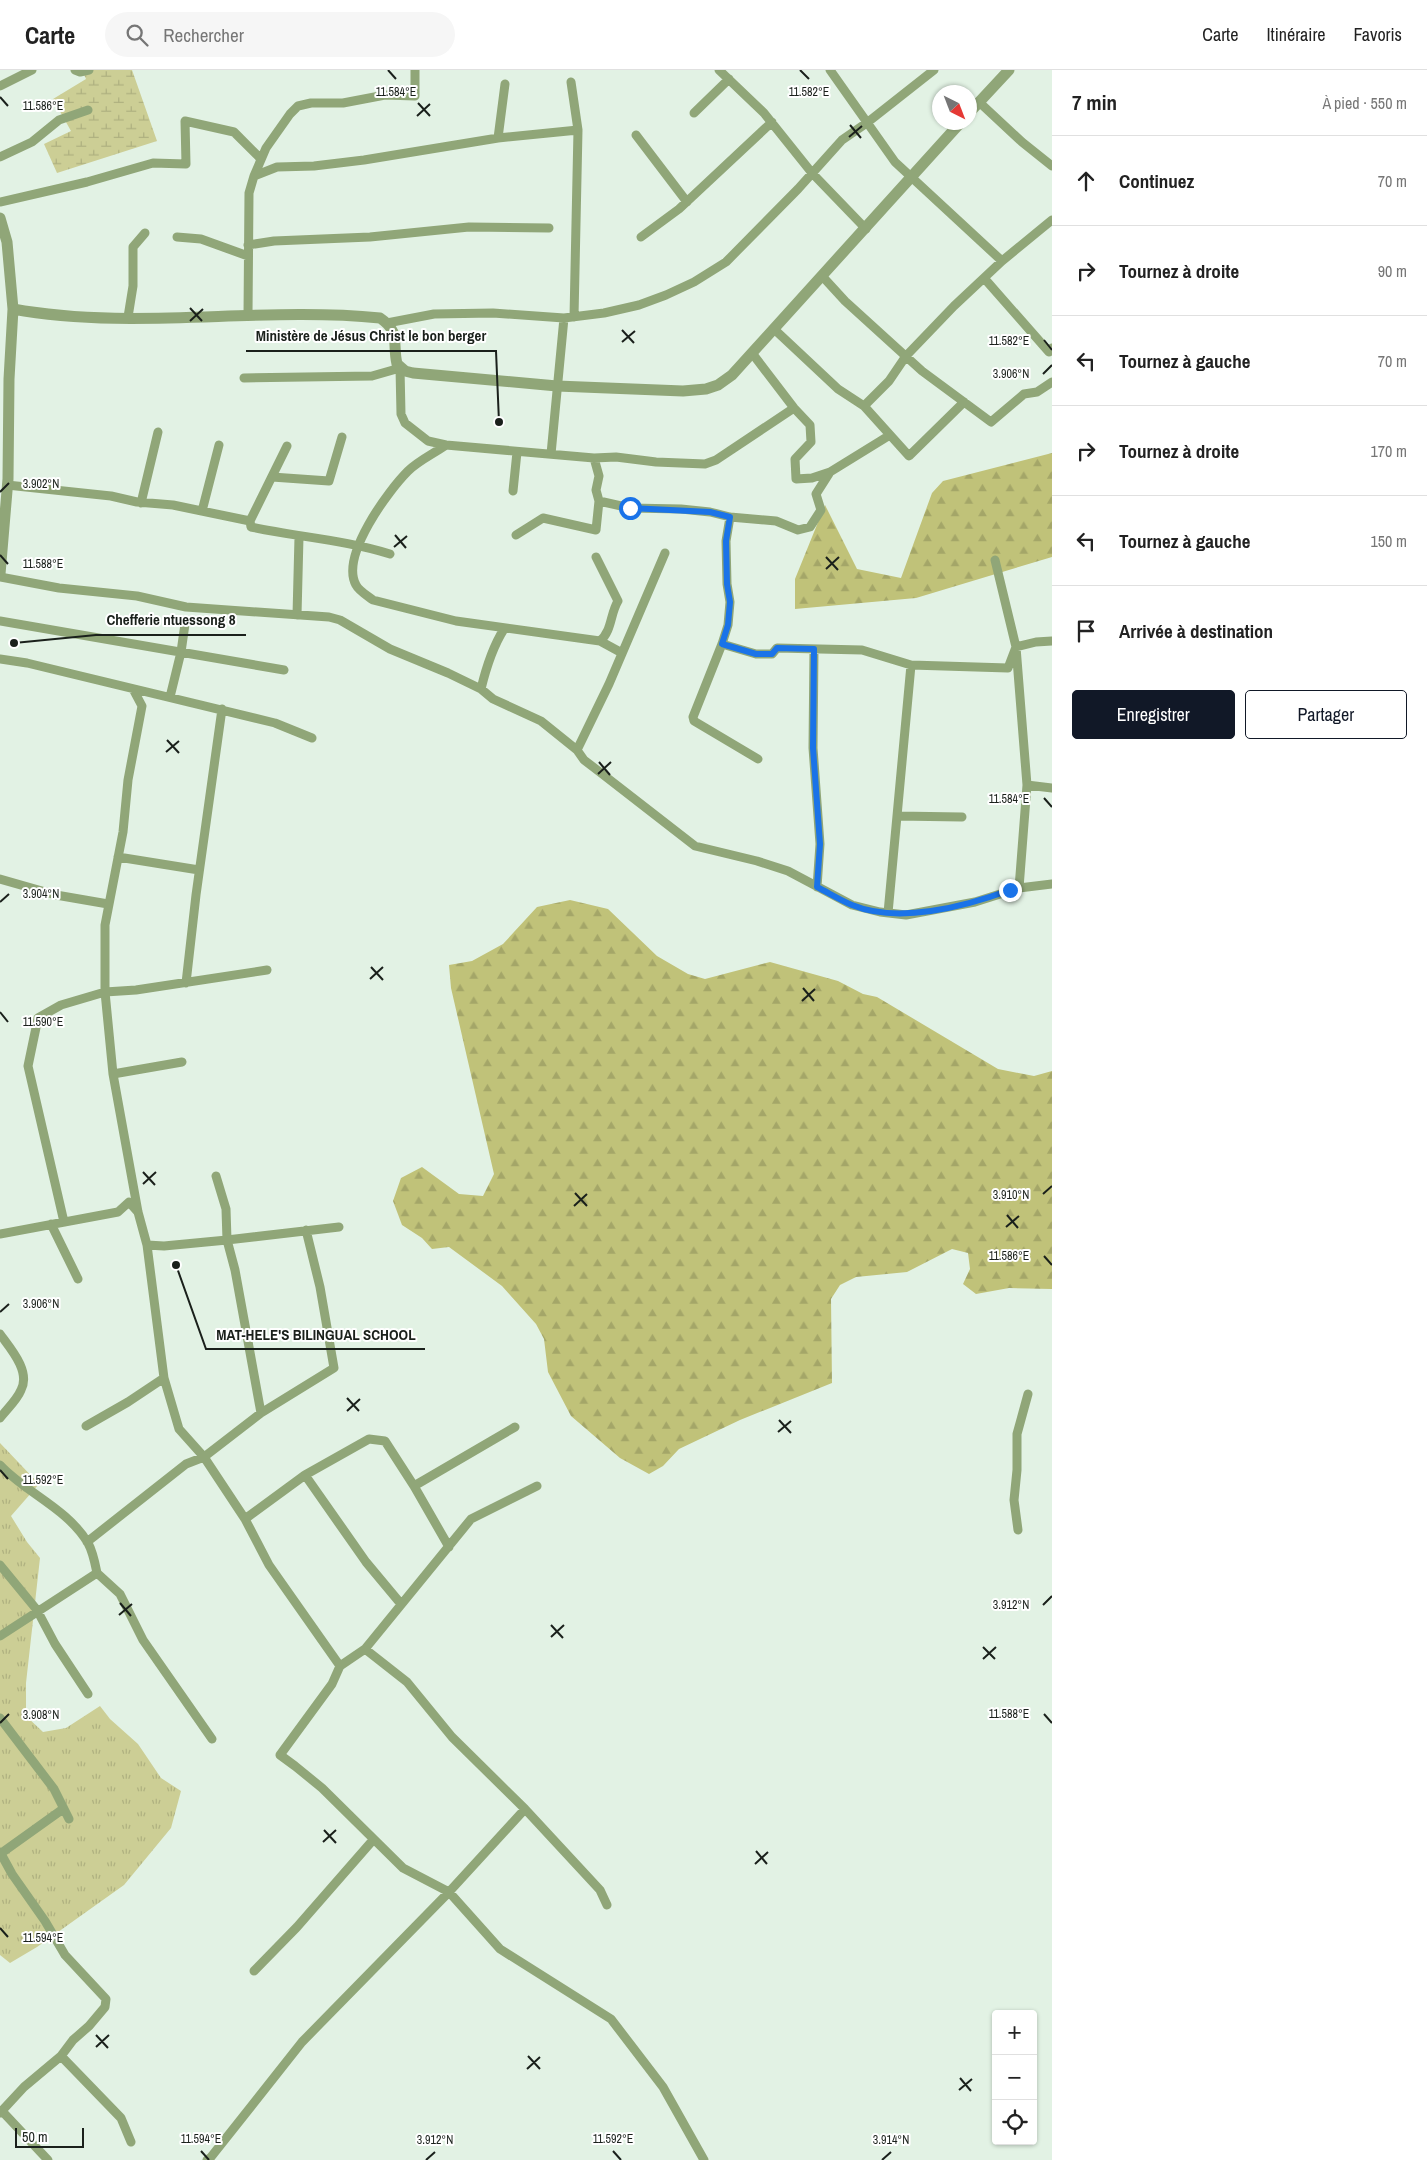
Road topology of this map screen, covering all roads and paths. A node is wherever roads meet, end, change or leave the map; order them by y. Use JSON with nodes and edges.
{"nodes":[{"id":1,"x":32,"y":70,"type":"edge"},
{"id":2,"x":75,"y":70,"type":"edge"},
{"id":3,"x":89,"y":70,"type":"edge"},
{"id":4,"x":415,"y":70,"type":"edge"},
{"id":5,"x":719,"y":70,"type":"edge"},
{"id":6,"x":830,"y":70,"type":"edge"},
{"id":7,"x":934,"y":70,"type":"edge"},
{"id":8,"x":1009,"y":70,"type":"edge"},
{"id":9,"x":729,"y":79,"type":"junction"},
{"id":10,"x":572,"y":82,"type":"dead end"},
{"id":11,"x":504,"y":84,"type":"dead end"},
{"id":12,"x":0,"y":86,"type":"edge"},
{"id":13,"x":980,"y":102,"type":"junction"},
{"id":14,"x":977,"y":105,"type":"edge"},
{"id":15,"x":88,"y":110,"type":"dead end"},
{"id":16,"x":694,"y":113,"type":"dead end"},
{"id":17,"x":772,"y":122,"type":"junction"},
{"id":18,"x":868,"y":122,"type":"junction"},
{"id":19,"x":578,"y":130,"type":"junction"},
{"id":20,"x":954,"y":130,"type":"edge"},
{"id":21,"x":636,"y":135,"type":"dead end"},
{"id":22,"x":498,"y":138,"type":"junction"},
{"id":23,"x":0,"y":157,"type":"edge"},
{"id":24,"x":261,"y":159,"type":"junction"},
{"id":25,"x":1052,"y":166,"type":"edge"},
{"id":26,"x":812,"y":173,"type":"junction"},
{"id":27,"x":254,"y":176,"type":"junction"},
{"id":28,"x":912,"y":176,"type":"junction"},
{"id":29,"x":0,"y":202,"type":"edge"},
{"id":30,"x":687,"y":202,"type":"junction"},
{"id":31,"x":0,"y":218,"type":"edge"},
{"id":32,"x":1052,"y":220,"type":"edge"},
{"id":33,"x":549,"y":228,"type":"dead end"},
{"id":34,"x":866,"y":229,"type":"junction"},
{"id":35,"x":145,"y":233,"type":"dead end"},
{"id":36,"x":177,"y":237,"type":"dead end"},
{"id":37,"x":641,"y":237,"type":"dead end"},
{"id":38,"x":4,"y":243,"type":"edge"},
{"id":39,"x":248,"y":245,"type":"junction"},
{"id":40,"x":248,"y":256,"type":"junction"},
{"id":41,"x":1002,"y":261,"type":"junction"},
{"id":42,"x":823,"y":277,"type":"junction"},
{"id":43,"x":984,"y":278,"type":"junction"},
{"id":44,"x":13,"y":309,"type":"junction"},
{"id":45,"x":248,"y":315,"type":"junction"},
{"id":46,"x":128,"y":317,"type":"junction"},
{"id":47,"x":574,"y":317,"type":"junction"},
{"id":48,"x":564,"y":318,"type":"junction"},
{"id":49,"x":387,"y":323,"type":"junction"},
{"id":50,"x":774,"y":329,"type":"junction"},
{"id":51,"x":1052,"y":348,"type":"edge"},
{"id":52,"x":752,"y":353,"type":"junction"},
{"id":53,"x":906,"y":356,"type":"junction"},
{"id":54,"x":400,"y":368,"type":"junction"},
{"id":55,"x":244,"y":378,"type":"dead end"},
{"id":56,"x":1052,"y":382,"type":"edge"},
{"id":57,"x":557,"y":386,"type":"junction"},
{"id":58,"x":964,"y":402,"type":"junction"},
{"id":59,"x":864,"y":406,"type":"junction"},
{"id":60,"x":794,"y":408,"type":"junction"},
{"id":61,"x":5,"y":424,"type":"edge"},
{"id":62,"x":158,"y":432,"type":"dead end"},
{"id":63,"x":890,"y":435,"type":"junction"},
{"id":64,"x":342,"y":437,"type":"dead end"},
{"id":65,"x":219,"y":445,"type":"dead end"},
{"id":66,"x":446,"y":445,"type":"junction"},
{"id":67,"x":287,"y":446,"type":"dead end"},
{"id":68,"x":517,"y":452,"type":"junction"},
{"id":69,"x":550,"y":454,"type":"junction"},
{"id":70,"x":594,"y":458,"type":"junction"},
{"id":71,"x":4,"y":460,"type":"edge"},
{"id":72,"x":830,"y":472,"type":"junction"},
{"id":73,"x":272,"y":477,"type":"junction"},
{"id":74,"x":7,"y":485,"type":"junction"},
{"id":75,"x":513,"y":492,"type":"dead end"},
{"id":76,"x":599,"y":501,"type":"junction"},
{"id":77,"x":141,"y":502,"type":"junction"},
{"id":78,"x":202,"y":511,"type":"junction"},
{"id":79,"x":730,"y":517,"type":"junction"},
{"id":80,"x":250,"y":520,"type":"junction"},
{"id":81,"x":516,"y":534,"type":"dead end"},
{"id":82,"x":299,"y":537,"type":"junction"},
{"id":83,"x":359,"y":545,"type":"junction"},
{"id":84,"x":1,"y":547,"type":"edge"},
{"id":85,"x":665,"y":553,"type":"dead end"},
{"id":86,"x":390,"y":554,"type":"dead end"},
{"id":87,"x":596,"y":557,"type":"dead end"},
{"id":88,"x":995,"y":560,"type":"dead end"},
{"id":89,"x":0,"y":575,"type":"edge"},
{"id":90,"x":297,"y":615,"type":"junction"},
{"id":91,"x":0,"y":621,"type":"edge"},
{"id":92,"x":185,"y":624,"type":"dead end"},
{"id":93,"x":504,"y":629,"type":"junction"},
{"id":94,"x":600,"y":641,"type":"junction"},
{"id":95,"x":1052,"y":641,"type":"edge"},
{"id":96,"x":722,"y":644,"type":"junction"},
{"id":97,"x":1016,"y":647,"type":"junction"},
{"id":98,"x":814,"y":649,"type":"junction"},
{"id":99,"x":181,"y":652,"type":"junction"},
{"id":100,"x":622,"y":652,"type":"junction"},
{"id":101,"x":0,"y":659,"type":"edge"},
{"id":102,"x":911,"y":665,"type":"junction"},
{"id":103,"x":284,"y":670,"type":"dead end"},
{"id":104,"x":133,"y":689,"type":"junction"},
{"id":105,"x":481,"y":690,"type":"junction"},
{"id":106,"x":170,"y":697,"type":"junction"},
{"id":107,"x":222,"y":709,"type":"junction"},
{"id":108,"x":312,"y":738,"type":"dead end"},
{"id":109,"x":577,"y":750,"type":"junction"},
{"id":110,"x":758,"y":759,"type":"dead end"},
{"id":111,"x":1027,"y":785,"type":"junction"},
{"id":112,"x":1052,"y":788,"type":"edge"},
{"id":113,"x":897,"y":816,"type":"junction"},
{"id":114,"x":962,"y":817,"type":"dead end"},
{"id":115,"x":118,"y":857,"type":"junction"},
{"id":116,"x":199,"y":870,"type":"junction"},
{"id":117,"x":0,"y":879,"type":"edge"},
{"id":118,"x":1052,"y":884,"type":"edge"},
{"id":119,"x":817,"y":887,"type":"junction"},
{"id":120,"x":1019,"y":888,"type":"junction"},
{"id":121,"x":108,"y":904,"type":"junction"},
{"id":122,"x":888,"y":913,"type":"junction"},
{"id":123,"x":267,"y":970,"type":"dead end"},
{"id":124,"x":186,"y":983,"type":"junction"},
{"id":125,"x":105,"y":992,"type":"junction"},
{"id":126,"x":182,"y":1062,"type":"dead end"},
{"id":127,"x":113,"y":1074,"type":"junction"},
{"id":128,"x":216,"y":1176,"type":"dead end"},
{"id":129,"x":138,"y":1212,"type":"junction"},
{"id":130,"x":64,"y":1222,"type":"junction"},
{"id":131,"x":51,"y":1224,"type":"junction"},
{"id":132,"x":339,"y":1227,"type":"dead end"},
{"id":133,"x":306,"y":1230,"type":"junction"},
{"id":134,"x":0,"y":1234,"type":"edge"},
{"id":135,"x":227,"y":1240,"type":"junction"},
{"id":136,"x":146,"y":1245,"type":"junction"},
{"id":137,"x":78,"y":1279,"type":"dead end"},
{"id":138,"x":0,"y":1334,"type":"edge"},
{"id":139,"x":164,"y":1378,"type":"junction"},
{"id":140,"x":1028,"y":1394,"type":"dead end"},
{"id":141,"x":261,"y":1413,"type":"junction"},
{"id":142,"x":0,"y":1418,"type":"edge"},
{"id":143,"x":86,"y":1426,"type":"dead end"},
{"id":144,"x":515,"y":1427,"type":"dead end"},
{"id":145,"x":204,"y":1458,"type":"junction"},
{"id":146,"x":0,"y":1465,"type":"edge"},
{"id":147,"x":305,"y":1475,"type":"junction"},
{"id":148,"x":414,"y":1486,"type":"junction"},
{"id":149,"x":537,"y":1486,"type":"dead end"},
{"id":150,"x":245,"y":1519,"type":"junction"},
{"id":151,"x":1018,"y":1530,"type":"dead end"},
{"id":152,"x":87,"y":1542,"type":"junction"},
{"id":153,"x":448,"y":1547,"type":"junction"},
{"id":154,"x":0,"y":1565,"type":"edge"},
{"id":155,"x":97,"y":1573,"type":"junction"},
{"id":156,"x":401,"y":1604,"type":"junction"},
{"id":157,"x":37,"y":1610,"type":"junction"},
{"id":158,"x":0,"y":1636,"type":"edge"},
{"id":159,"x":365,"y":1650,"type":"junction"},
{"id":160,"x":340,"y":1666,"type":"junction"},
{"id":161,"x":88,"y":1694,"type":"dead end"},
{"id":162,"x":0,"y":1718,"type":"edge"},
{"id":163,"x":212,"y":1739,"type":"dead end"},
{"id":164,"x":64,"y":1809,"type":"junction"},
{"id":165,"x":525,"y":1809,"type":"junction"},
{"id":166,"x":69,"y":1819,"type":"dead end"},
{"id":167,"x":373,"y":1840,"type":"junction"},
{"id":168,"x":0,"y":1853,"type":"edge"},
{"id":169,"x":449,"y":1892,"type":"junction"},
{"id":170,"x":607,"y":1905,"type":"dead end"},
{"id":171,"x":254,"y":1971,"type":"dead end"},
{"id":172,"x":62,"y":2056,"type":"junction"},
{"id":173,"x":1,"y":2112,"type":"edge"},
{"id":174,"x":131,"y":2142,"type":"dead end"},
{"id":175,"x":48,"y":2160,"type":"edge"},
{"id":176,"x":206,"y":2160,"type":"edge"},
{"id":177,"x":704,"y":2160,"type":"edge"}],
"edges":[{"from":1,"to":12,"type":"street"},
{"from":2,"to":3,"type":"street"},
{"from":4,"to":24,"type":"street"},
{"from":5,"to":9,"type":"street"},
{"from":6,"to":18,"type":"street"},
{"from":7,"to":18,"type":"street"},
{"from":8,"to":13,"type":"street"},
{"from":9,"to":16,"type":"street"},
{"from":9,"to":17,"type":"street"},
{"from":10,"to":19,"type":"street"},
{"from":11,"to":22,"type":"street"},
{"from":13,"to":14,"type":"street"},
{"from":13,"to":25,"type":"street"},
{"from":15,"to":23,"type":"street"},
{"from":17,"to":26,"type":"street"},
{"from":17,"to":30,"type":"street"},
{"from":18,"to":26,"type":"street"},
{"from":18,"to":28,"type":"street"},
{"from":19,"to":22,"type":"street"},
{"from":19,"to":47,"type":"street"},
{"from":20,"to":28,"type":"street"},
{"from":21,"to":30,"type":"street"},
{"from":22,"to":27,"type":"street"},
{"from":24,"to":27,"type":"street"},
{"from":24,"to":29,"type":"street"},
{"from":26,"to":34,"type":"street"},
{"from":26,"to":47,"type":"street"},
{"from":27,"to":39,"type":"street"},
{"from":28,"to":34,"type":"street"},
{"from":28,"to":41,"type":"street"},
{"from":30,"to":37,"type":"street"},
{"from":31,"to":38,"type":"street"},
{"from":32,"to":41,"type":"street"},
{"from":33,"to":39,"type":"street"},
{"from":34,"to":42,"type":"street"},
{"from":35,"to":46,"type":"street"},
{"from":36,"to":40,"type":"street"},
{"from":38,"to":44,"type":"street"},
{"from":39,"to":40,"type":"street"},
{"from":40,"to":45,"type":"street"},
{"from":41,"to":43,"type":"street"},
{"from":42,"to":50,"type":"street"},
{"from":42,"to":53,"type":"street"},
{"from":43,"to":51,"type":"street"},
{"from":43,"to":53,"type":"street"},
{"from":44,"to":46,"type":"street"},
{"from":44,"to":61,"type":"street"},
{"from":45,"to":46,"type":"street"},
{"from":45,"to":49,"type":"street"},
{"from":47,"to":48,"type":"street"},
{"from":48,"to":49,"type":"street"},
{"from":48,"to":57,"type":"street"},
{"from":49,"to":54,"type":"street"},
{"from":50,"to":52,"type":"street"},
{"from":50,"to":59,"type":"street"},
{"from":52,"to":57,"type":"street"},
{"from":52,"to":60,"type":"street"},
{"from":53,"to":58,"type":"street"},
{"from":53,"to":59,"type":"street"},
{"from":54,"to":55,"type":"street"},
{"from":54,"to":57,"type":"street"},
{"from":54,"to":66,"type":"street"},
{"from":56,"to":58,"type":"street"},
{"from":57,"to":69,"type":"street"},
{"from":58,"to":63,"type":"street"},
{"from":59,"to":63,"type":"street"},
{"from":60,"to":70,"type":"street"},
{"from":60,"to":72,"type":"street"},
{"from":61,"to":71,"type":"street"},
{"from":62,"to":77,"type":"street"},
{"from":63,"to":72,"type":"street"},
{"from":64,"to":73,"type":"street"},
{"from":65,"to":78,"type":"street"},
{"from":66,"to":68,"type":"street"},
{"from":66,"to":83,"type":"street"},
{"from":67,"to":73,"type":"street"},
{"from":68,"to":69,"type":"street"},
{"from":68,"to":75,"type":"street"},
{"from":69,"to":70,"type":"street"},
{"from":70,"to":76,"type":"street"},
{"from":71,"to":74,"type":"street"},
{"from":72,"to":79,"type":"street"},
{"from":73,"to":80,"type":"street"},
{"from":74,"to":77,"type":"street"},
{"from":74,"to":84,"type":"street"},
{"from":76,"to":79,"type":"street"},
{"from":76,"to":81,"type":"street"},
{"from":77,"to":78,"type":"street"},
{"from":78,"to":80,"type":"street"},
{"from":79,"to":96,"type":"street"},
{"from":80,"to":82,"type":"street"},
{"from":82,"to":83,"type":"street"},
{"from":82,"to":90,"type":"street"},
{"from":83,"to":86,"type":"street"},
{"from":83,"to":93,"type":"street"},
{"from":84,"to":89,"type":"street"},
{"from":85,"to":100,"type":"street"},
{"from":87,"to":94,"type":"street"},
{"from":88,"to":97,"type":"street"},
{"from":89,"to":90,"type":"street"},
{"from":90,"to":105,"type":"street"},
{"from":91,"to":99,"type":"street"},
{"from":92,"to":99,"type":"street"},
{"from":93,"to":94,"type":"street"},
{"from":93,"to":105,"type":"street"},
{"from":94,"to":100,"type":"street"},
{"from":95,"to":97,"type":"street"},
{"from":96,"to":98,"type":"street"},
{"from":96,"to":110,"type":"street"},
{"from":97,"to":102,"type":"street"},
{"from":97,"to":111,"type":"street"},
{"from":98,"to":102,"type":"street"},
{"from":98,"to":119,"type":"street"},
{"from":99,"to":103,"type":"street"},
{"from":99,"to":106,"type":"street"},
{"from":100,"to":109,"type":"street"},
{"from":101,"to":104,"type":"street"},
{"from":102,"to":113,"type":"street"},
{"from":104,"to":106,"type":"street"},
{"from":104,"to":115,"type":"street"},
{"from":105,"to":109,"type":"street"},
{"from":106,"to":107,"type":"street"},
{"from":107,"to":108,"type":"street"},
{"from":107,"to":116,"type":"street"},
{"from":109,"to":119,"type":"street"},
{"from":111,"to":112,"type":"street"},
{"from":111,"to":120,"type":"street"},
{"from":113,"to":114,"type":"street"},
{"from":113,"to":122,"type":"street"},
{"from":115,"to":116,"type":"street"},
{"from":115,"to":121,"type":"street"},
{"from":116,"to":124,"type":"street"},
{"from":117,"to":121,"type":"street"},
{"from":118,"to":120,"type":"street"},
{"from":119,"to":122,"type":"street"},
{"from":120,"to":122,"type":"street"},
{"from":121,"to":125,"type":"street"},
{"from":123,"to":124,"type":"street"},
{"from":124,"to":125,"type":"street"},
{"from":125,"to":127,"type":"street"},
{"from":125,"to":130,"type":"street"},
{"from":126,"to":127,"type":"street"},
{"from":127,"to":129,"type":"street"},
{"from":128,"to":135,"type":"street"},
{"from":129,"to":130,"type":"street"},
{"from":129,"to":136,"type":"street"},
{"from":130,"to":131,"type":"street"},
{"from":131,"to":134,"type":"street"},
{"from":131,"to":137,"type":"street"},
{"from":132,"to":133,"type":"street"},
{"from":133,"to":135,"type":"street"},
{"from":133,"to":141,"type":"street"},
{"from":135,"to":136,"type":"street"},
{"from":135,"to":141,"type":"street"},
{"from":136,"to":139,"type":"street"},
{"from":138,"to":142,"type":"street"},
{"from":139,"to":143,"type":"street"},
{"from":139,"to":145,"type":"street"},
{"from":140,"to":151,"type":"street"},
{"from":141,"to":145,"type":"street"},
{"from":144,"to":148,"type":"street"},
{"from":145,"to":150,"type":"street"},
{"from":145,"to":152,"type":"street"},
{"from":146,"to":152,"type":"street"},
{"from":147,"to":148,"type":"street"},
{"from":147,"to":150,"type":"street"},
{"from":147,"to":156,"type":"street"},
{"from":148,"to":153,"type":"street"},
{"from":149,"to":153,"type":"street"},
{"from":150,"to":160,"type":"street"},
{"from":152,"to":155,"type":"street"},
{"from":153,"to":156,"type":"street"},
{"from":154,"to":157,"type":"street"},
{"from":155,"to":157,"type":"street"},
{"from":155,"to":163,"type":"street"},
{"from":156,"to":159,"type":"street"},
{"from":157,"to":158,"type":"street"},
{"from":157,"to":161,"type":"street"},
{"from":159,"to":160,"type":"street"},
{"from":159,"to":165,"type":"street"},
{"from":160,"to":167,"type":"street"},
{"from":162,"to":164,"type":"street"},
{"from":164,"to":166,"type":"street"},
{"from":164,"to":168,"type":"street"},
{"from":165,"to":169,"type":"street"},
{"from":165,"to":170,"type":"street"},
{"from":167,"to":169,"type":"street"},
{"from":167,"to":171,"type":"street"},
{"from":168,"to":172,"type":"street"},
{"from":169,"to":176,"type":"street"},
{"from":169,"to":177,"type":"street"},
{"from":172,"to":173,"type":"street"},
{"from":172,"to":174,"type":"street"},
{"from":173,"to":175,"type":"street"}]}
